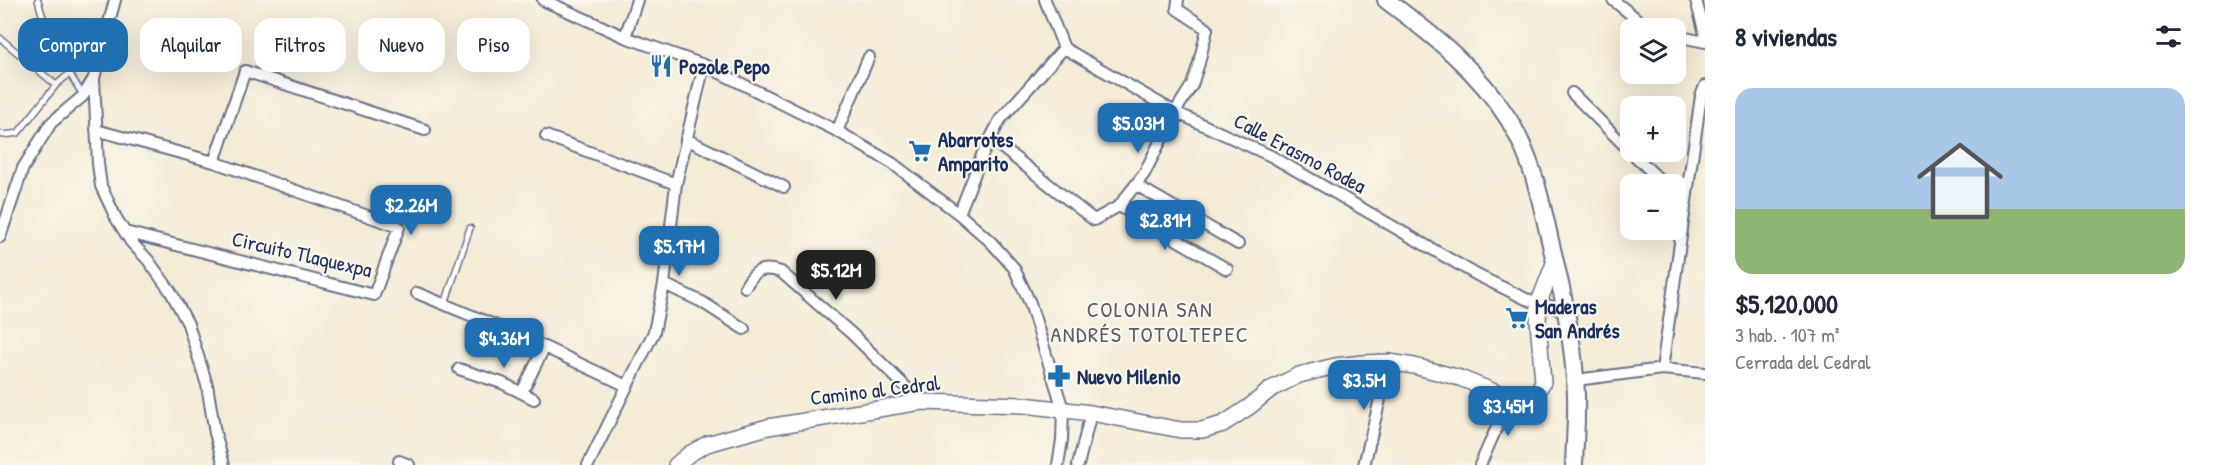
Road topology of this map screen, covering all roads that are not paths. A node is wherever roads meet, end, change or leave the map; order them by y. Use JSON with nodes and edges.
{"nodes":[{"id":1,"x":39,"y":0,"type":"edge"},
{"id":2,"x":115,"y":0,"type":"edge"},
{"id":3,"x":543,"y":0,"type":"edge"},
{"id":4,"x":637,"y":0,"type":"edge"},
{"id":5,"x":1045,"y":0,"type":"edge"},
{"id":6,"x":1178,"y":0,"type":"edge"},
{"id":7,"x":1386,"y":0,"type":"edge"},
{"id":8,"x":1613,"y":0,"type":"edge"},
{"id":9,"x":1696,"y":0,"type":"edge"},
{"id":10,"x":1636,"y":18,"type":"edge"},
{"id":11,"x":1705,"y":34,"type":"edge"},
{"id":12,"x":625,"y":37,"type":"junction"},
{"id":13,"x":0,"y":38,"type":"edge"},
{"id":14,"x":1686,"y":38,"type":"edge"},
{"id":15,"x":1705,"y":42,"type":"edge"},
{"id":16,"x":1064,"y":48,"type":"junction"},
{"id":17,"x":869,"y":57,"type":"dead end"},
{"id":18,"x":704,"y":65,"type":"junction"},
{"id":19,"x":69,"y":74,"type":"junction"},
{"id":20,"x":94,"y":78,"type":"junction"},
{"id":21,"x":56,"y":85,"type":"junction"},
{"id":22,"x":1705,"y":86,"type":"edge"},
{"id":23,"x":1572,"y":93,"type":"dead end"},
{"id":24,"x":84,"y":96,"type":"junction"},
{"id":25,"x":1175,"y":112,"type":"junction"},
{"id":26,"x":96,"y":130,"type":"junction"},
{"id":27,"x":425,"y":130,"type":"dead end"},
{"id":28,"x":837,"y":131,"type":"junction"},
{"id":29,"x":0,"y":134,"type":"edge"},
{"id":30,"x":546,"y":136,"type":"dead end"},
{"id":31,"x":991,"y":138,"type":"junction"},
{"id":32,"x":686,"y":139,"type":"junction"},
{"id":33,"x":1620,"y":140,"type":"edge"},
{"id":34,"x":214,"y":162,"type":"junction"},
{"id":35,"x":1642,"y":162,"type":"edge"},
{"id":36,"x":1654,"y":174,"type":"edge"},
{"id":37,"x":676,"y":184,"type":"junction"},
{"id":38,"x":1136,"y":185,"type":"junction"},
{"id":39,"x":784,"y":187,"type":"dead end"},
{"id":40,"x":1686,"y":198,"type":"edge"},
{"id":41,"x":1119,"y":206,"type":"junction"},
{"id":42,"x":959,"y":214,"type":"junction"},
{"id":43,"x":470,"y":228,"type":"dead end"},
{"id":44,"x":125,"y":232,"type":"junction"},
{"id":45,"x":0,"y":237,"type":"edge"},
{"id":46,"x":1680,"y":240,"type":"edge"},
{"id":47,"x":1238,"y":244,"type":"dead end"},
{"id":48,"x":1555,"y":261,"type":"junction"},
{"id":49,"x":1227,"y":269,"type":"dead end"},
{"id":50,"x":664,"y":284,"type":"junction"},
{"id":51,"x":745,"y":287,"type":"dead end"},
{"id":52,"x":417,"y":293,"type":"dead end"},
{"id":53,"x":1539,"y":303,"type":"junction"},
{"id":54,"x":445,"y":304,"type":"junction"},
{"id":55,"x":1566,"y":311,"type":"junction"},
{"id":56,"x":744,"y":329,"type":"dead end"},
{"id":57,"x":544,"y":348,"type":"junction"},
{"id":58,"x":1389,"y":362,"type":"junction"},
{"id":59,"x":459,"y":369,"type":"dead end"},
{"id":60,"x":1662,"y":369,"type":"junction"},
{"id":61,"x":1705,"y":373,"type":"edge"},
{"id":62,"x":1576,"y":380,"type":"junction"},
{"id":63,"x":627,"y":386,"type":"junction"},
{"id":64,"x":522,"y":392,"type":"junction"},
{"id":65,"x":1510,"y":398,"type":"junction"},
{"id":66,"x":534,"y":399,"type":"dead end"},
{"id":67,"x":921,"y":402,"type":"junction"},
{"id":68,"x":1062,"y":409,"type":"junction"},
{"id":69,"x":1090,"y":413,"type":"junction"},
{"id":70,"x":224,"y":465,"type":"edge"},
{"id":71,"x":588,"y":465,"type":"edge"},
{"id":72,"x":676,"y":465,"type":"edge"},
{"id":73,"x":1058,"y":465,"type":"edge"},
{"id":74,"x":1078,"y":465,"type":"edge"},
{"id":75,"x":1364,"y":465,"type":"edge"},
{"id":76,"x":1480,"y":465,"type":"edge"},
{"id":77,"x":1574,"y":465,"type":"edge"}],
"edges":[{"from":1,"to":19,"type":"lane"},
{"from":2,"to":20,"type":"street"},
{"from":3,"to":12,"type":"street"},
{"from":4,"to":12,"type":"street"},
{"from":5,"to":16,"type":"street"},
{"from":6,"to":25,"type":"street"},
{"from":7,"to":48,"type":"main road"},
{"from":8,"to":10,"type":"street"},
{"from":9,"to":11,"type":"street"},
{"from":12,"to":18,"type":"street"},
{"from":13,"to":21,"type":"lane"},
{"from":14,"to":15,"type":"street"},
{"from":16,"to":25,"type":"street","name":"Calle Erasmo Rodea"},
{"from":16,"to":31,"type":"street"},
{"from":17,"to":28,"type":"street"},
{"from":18,"to":28,"type":"street"},
{"from":18,"to":32,"type":"street"},
{"from":19,"to":21,"type":"lane"},
{"from":19,"to":24,"type":"lane"},
{"from":20,"to":24,"type":"street"},
{"from":20,"to":26,"type":"street"},
{"from":21,"to":29,"type":"lane"},
{"from":22,"to":40,"type":"street"},
{"from":23,"to":33,"type":"street"},
{"from":24,"to":45,"type":"street"},
{"from":25,"to":38,"type":"street"},
{"from":25,"to":53,"type":"street","name":"Calle Erasmo Rodea"},
{"from":26,"to":34,"type":"street","name":"Circuito Tlaquexpa"},
{"from":26,"to":44,"type":"street"},
{"from":27,"to":34,"type":"street"},
{"from":28,"to":42,"type":"street"},
{"from":30,"to":37,"type":"street"},
{"from":31,"to":41,"type":"street"},
{"from":31,"to":42,"type":"street"},
{"from":32,"to":37,"type":"street"},
{"from":32,"to":39,"type":"street"},
{"from":34,"to":44,"type":"street","name":"Circuito Tlaquexpa"},
{"from":35,"to":36,"type":"street"},
{"from":37,"to":50,"type":"street"},
{"from":38,"to":41,"type":"street"},
{"from":38,"to":47,"type":"street"},
{"from":41,"to":49,"type":"street"},
{"from":42,"to":68,"type":"street"},
{"from":43,"to":54,"type":"lane"},
{"from":44,"to":70,"type":"street"},
{"from":46,"to":60,"type":"street"},
{"from":48,"to":53,"type":"street"},
{"from":48,"to":55,"type":"main road"},
{"from":50,"to":56,"type":"street"},
{"from":50,"to":63,"type":"street"},
{"from":51,"to":67,"type":"street"},
{"from":52,"to":54,"type":"street"},
{"from":53,"to":55,"type":"street","name":"Calle Erasmo Rodea"},
{"from":53,"to":65,"type":"street"},
{"from":54,"to":57,"type":"street"},
{"from":55,"to":62,"type":"main road"},
{"from":57,"to":63,"type":"street"},
{"from":57,"to":64,"type":"street"},
{"from":58,"to":65,"type":"street","name":"Camino al Cedral"},
{"from":58,"to":69,"type":"street","name":"Camino al Cedral"},
{"from":58,"to":75,"type":"street"},
{"from":59,"to":64,"type":"street"},
{"from":60,"to":61,"type":"street"},
{"from":60,"to":62,"type":"street"},
{"from":62,"to":77,"type":"main road"},
{"from":63,"to":71,"type":"street"},
{"from":64,"to":66,"type":"street"},
{"from":65,"to":76,"type":"street"},
{"from":67,"to":68,"type":"street","name":"Camino al Cedral"},
{"from":67,"to":72,"type":"street","name":"Camino al Cedral"},
{"from":68,"to":69,"type":"street","name":"Camino al Cedral"},
{"from":68,"to":73,"type":"street"},
{"from":69,"to":74,"type":"street"}]}
